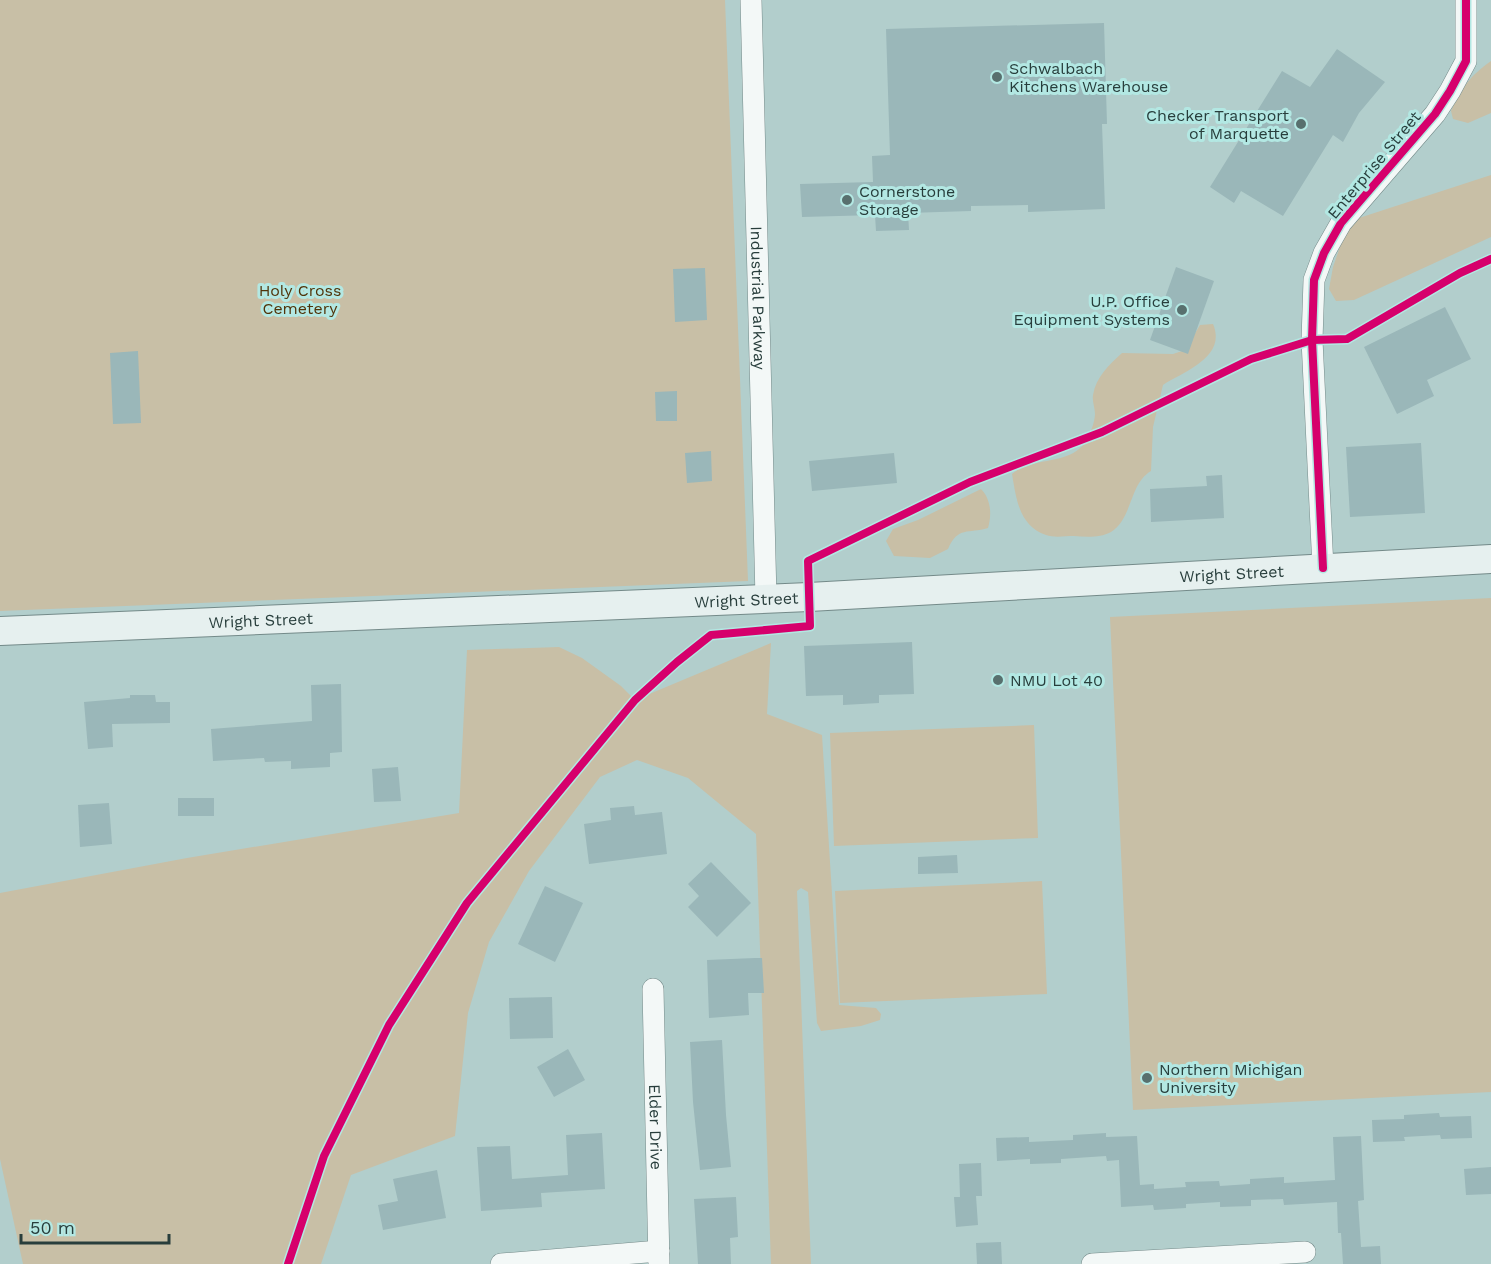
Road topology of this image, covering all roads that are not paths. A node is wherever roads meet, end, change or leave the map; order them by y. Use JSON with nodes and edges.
{"nodes":[{"id":1,"x":751,"y":0,"type":"edge"},
{"id":2,"x":1466,"y":0,"type":"edge"},
{"id":3,"x":1491,"y":559,"type":"edge"},
{"id":4,"x":1323,"y":568,"type":"junction"},
{"id":5,"x":766,"y":598,"type":"junction"},
{"id":6,"x":0,"y":631,"type":"edge"},
{"id":7,"x":653,"y":989,"type":"dead end"},
{"id":8,"x":1305,"y":1252,"type":"dead end"},
{"id":9,"x":659,"y":1258,"type":"edge"},
{"id":10,"x":501,"y":1264,"type":"edge"},
{"id":11,"x":1092,"y":1264,"type":"edge"}],
"edges":[{"from":1,"to":5,"type":"street","name":"Industrial Parkway"},
{"from":2,"to":4,"type":"street","name":"Enterprise Street"},
{"from":3,"to":4,"type":"main road","name":"Wright Street"},
{"from":4,"to":5,"type":"main road","name":"Wright Street"},
{"from":5,"to":6,"type":"main road","name":"Wright Street"},
{"from":7,"to":9,"type":"street","name":"Elder Drive"},
{"from":8,"to":11,"type":"street"},
{"from":9,"to":10,"type":"street"}]}
